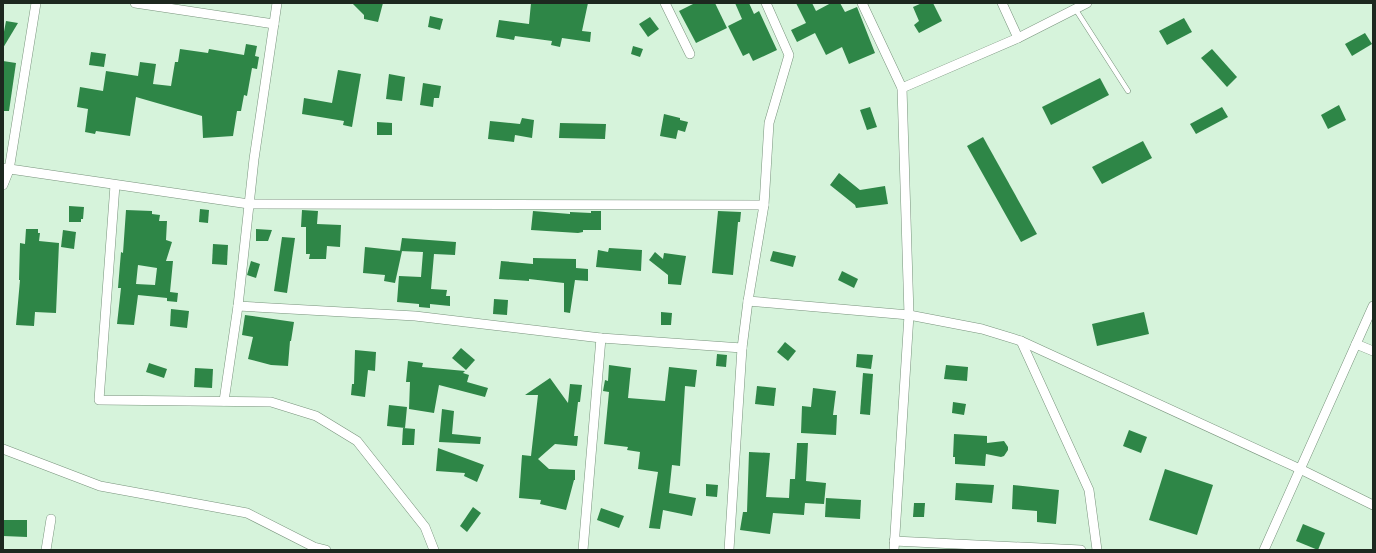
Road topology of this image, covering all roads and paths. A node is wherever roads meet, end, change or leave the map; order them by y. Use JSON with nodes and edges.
{"nodes":[{"id":1,"x":36,"y":3,"type":"edge"},
{"id":2,"x":135,"y":3,"type":"edge"},
{"id":3,"x":277,"y":3,"type":"edge"},
{"id":4,"x":665,"y":3,"type":"edge"},
{"id":5,"x":766,"y":3,"type":"edge"},
{"id":6,"x":862,"y":3,"type":"edge"},
{"id":7,"x":1002,"y":3,"type":"edge"},
{"id":8,"x":1087,"y":3,"type":"edge"},
{"id":9,"x":1076,"y":10,"type":"junction"},
{"id":10,"x":274,"y":24,"type":"junction"},
{"id":11,"x":1018,"y":38,"type":"junction"},
{"id":12,"x":690,"y":54,"type":"dead end"},
{"id":13,"x":902,"y":88,"type":"junction"},
{"id":14,"x":1128,"y":91,"type":"dead end"},
{"id":15,"x":6,"y":169,"type":"edge"},
{"id":16,"x":3,"y":185,"type":"edge"},
{"id":17,"x":115,"y":185,"type":"junction"},
{"id":18,"x":249,"y":204,"type":"junction"},
{"id":19,"x":764,"y":205,"type":"junction"},
{"id":20,"x":748,"y":301,"type":"junction"},
{"id":21,"x":238,"y":306,"type":"junction"},
{"id":22,"x":1373,"y":306,"type":"edge"},
{"id":23,"x":909,"y":315,"type":"junction"},
{"id":24,"x":601,"y":338,"type":"junction"},
{"id":25,"x":1021,"y":341,"type":"junction"},
{"id":26,"x":1356,"y":344,"type":"junction"},
{"id":27,"x":742,"y":348,"type":"junction"},
{"id":28,"x":1373,"y":351,"type":"edge"},
{"id":29,"x":224,"y":401,"type":"junction"},
{"id":30,"x":3,"y":449,"type":"edge"},
{"id":31,"x":1300,"y":469,"type":"junction"},
{"id":32,"x":1373,"y":505,"type":"edge"},
{"id":33,"x":51,"y":519,"type":"dead end"},
{"id":34,"x":894,"y":546,"type":"edge"},
{"id":35,"x":46,"y":550,"type":"edge"},
{"id":36,"x":326,"y":550,"type":"edge"},
{"id":37,"x":434,"y":550,"type":"edge"},
{"id":38,"x":583,"y":550,"type":"edge"},
{"id":39,"x":729,"y":550,"type":"edge"},
{"id":40,"x":1081,"y":550,"type":"edge"},
{"id":41,"x":1097,"y":550,"type":"edge"},
{"id":42,"x":1264,"y":550,"type":"edge"}],
"edges":[{"from":1,"to":15,"type":"street"},
{"from":2,"to":10,"type":"street"},
{"from":3,"to":10,"type":"street"},
{"from":4,"to":12,"type":"street"},
{"from":5,"to":19,"type":"street"},
{"from":6,"to":13,"type":"street"},
{"from":7,"to":11,"type":"street"},
{"from":8,"to":9,"type":"street"},
{"from":9,"to":11,"type":"street"},
{"from":9,"to":14,"type":"lane"},
{"from":10,"to":18,"type":"street"},
{"from":11,"to":13,"type":"street"},
{"from":13,"to":23,"type":"street"},
{"from":15,"to":16,"type":"street"},
{"from":15,"to":17,"type":"street"},
{"from":17,"to":18,"type":"street"},
{"from":17,"to":29,"type":"street"},
{"from":18,"to":19,"type":"street"},
{"from":18,"to":21,"type":"street"},
{"from":19,"to":20,"type":"street"},
{"from":20,"to":23,"type":"street"},
{"from":20,"to":27,"type":"street"},
{"from":21,"to":24,"type":"street"},
{"from":21,"to":29,"type":"street"},
{"from":22,"to":26,"type":"street"},
{"from":23,"to":25,"type":"street"},
{"from":23,"to":34,"type":"street"},
{"from":24,"to":27,"type":"street"},
{"from":24,"to":38,"type":"street"},
{"from":25,"to":31,"type":"street"},
{"from":25,"to":41,"type":"street"},
{"from":26,"to":28,"type":"street"},
{"from":26,"to":31,"type":"street"},
{"from":27,"to":39,"type":"street"},
{"from":29,"to":37,"type":"street"},
{"from":30,"to":36,"type":"street"},
{"from":31,"to":32,"type":"street"},
{"from":31,"to":42,"type":"street"},
{"from":33,"to":35,"type":"street"},
{"from":34,"to":40,"type":"street"}]}
